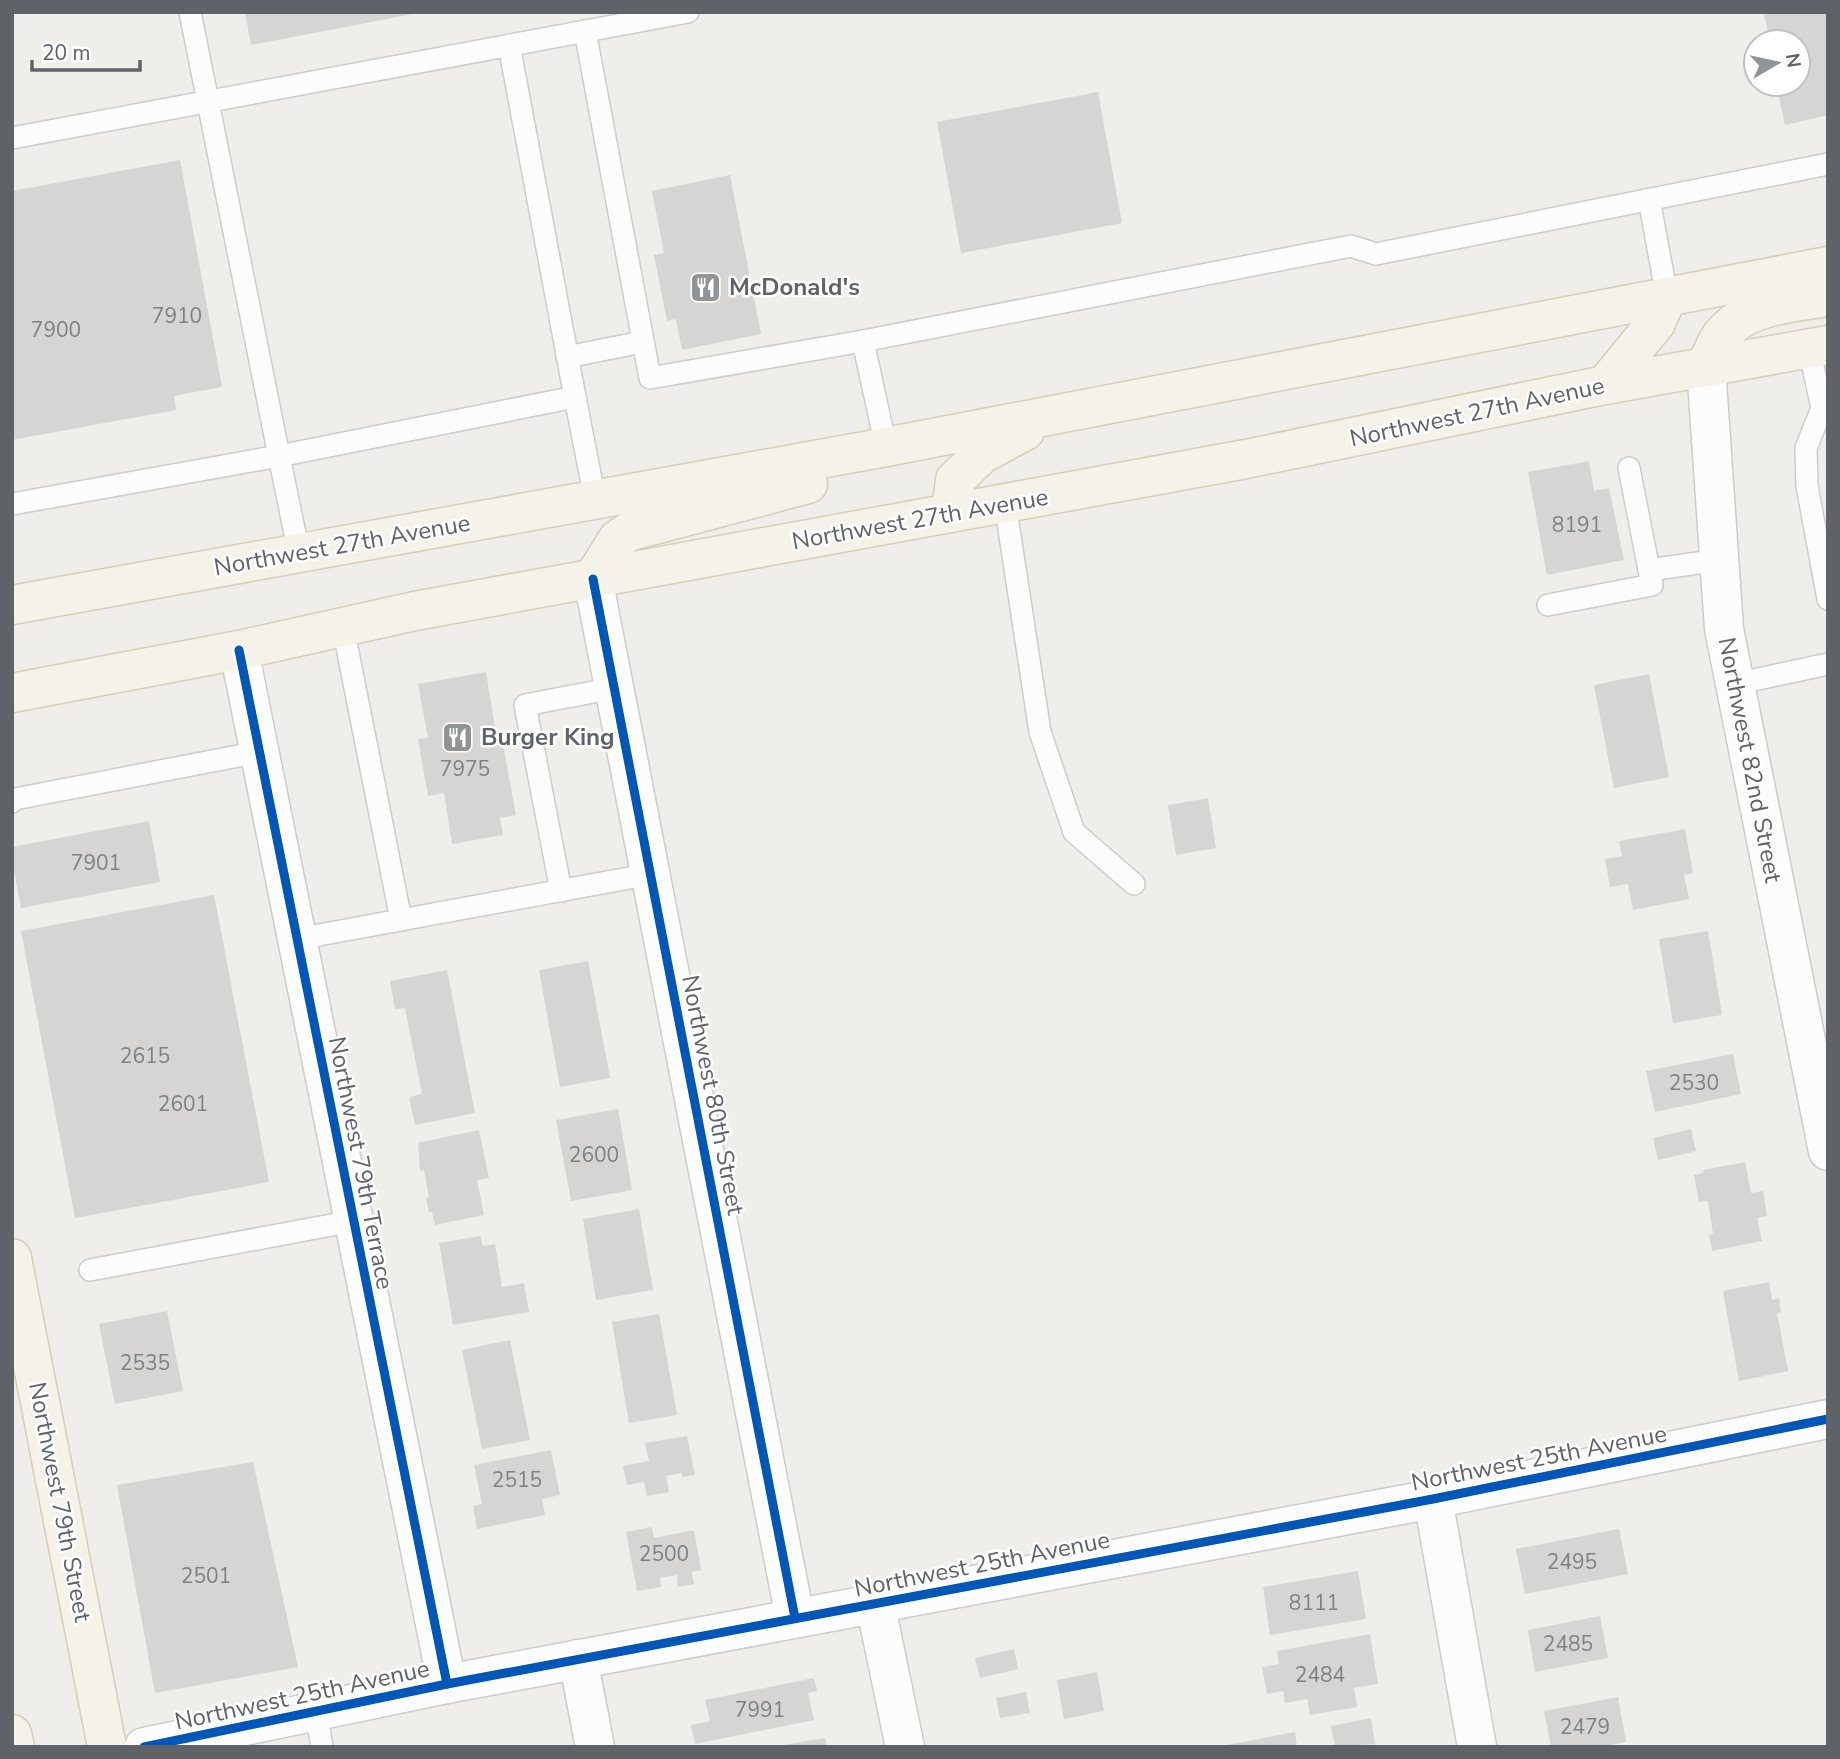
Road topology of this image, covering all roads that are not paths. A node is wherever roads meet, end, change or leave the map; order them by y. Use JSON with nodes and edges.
{"nodes":[{"id":1,"x":190,"y":12,"type":"edge"},
{"id":2,"x":688,"y":12,"type":"edge"},
{"id":3,"x":585,"y":31,"type":"junction"},
{"id":4,"x":509,"y":45,"type":"junction"},
{"id":5,"x":207,"y":102,"type":"junction"},
{"id":6,"x":12,"y":138,"type":"edge"},
{"id":7,"x":1828,"y":164,"type":"edge"},
{"id":8,"x":1649,"y":199,"type":"junction"},
{"id":9,"x":1828,"y":265,"type":"edge"},
{"id":10,"x":1667,"y":297,"type":"junction"},
{"id":11,"x":1828,"y":297,"type":"edge"},
{"id":12,"x":863,"y":341,"type":"junction"},
{"id":13,"x":642,"y":342,"type":"junction"},
{"id":14,"x":1819,"y":347,"type":"edge"},
{"id":15,"x":567,"y":357,"type":"junction"},
{"id":16,"x":1706,"y":366,"type":"junction"},
{"id":17,"x":1605,"y":385,"type":"junction"},
{"id":18,"x":575,"y":397,"type":"junction"},
{"id":19,"x":1825,"y":410,"type":"edge"},
{"id":20,"x":1058,"y":414,"type":"junction"},
{"id":21,"x":877,"y":449,"type":"junction"},
{"id":22,"x":279,"y":456,"type":"junction"},
{"id":23,"x":1629,"y":468,"type":"dead end"},
{"id":24,"x":595,"y":499,"type":"junction"},
{"id":25,"x":1005,"y":503,"type":"junction"},
{"id":26,"x":12,"y":504,"type":"edge"},
{"id":27,"x":951,"y":513,"type":"junction"},
{"id":28,"x":299,"y":553,"type":"junction"},
{"id":29,"x":1719,"y":560,"type":"junction"},
{"id":30,"x":1649,"y":570,"type":"junction"},
{"id":31,"x":593,"y":579,"type":"junction"},
{"id":32,"x":1828,"y":599,"type":"edge"},
{"id":33,"x":1548,"y":605,"type":"dead end"},
{"id":34,"x":12,"y":606,"type":"edge"},
{"id":35,"x":343,"y":627,"type":"junction"},
{"id":36,"x":239,"y":650,"type":"junction"},
{"id":37,"x":1828,"y":664,"type":"edge"},
{"id":38,"x":1735,"y":684,"type":"junction"},
{"id":39,"x":614,"y":688,"type":"junction"},
{"id":40,"x":12,"y":693,"type":"edge"},
{"id":41,"x":259,"y":752,"type":"junction"},
{"id":42,"x":12,"y":802,"type":"edge"},
{"id":43,"x":651,"y":874,"type":"junction"},
{"id":44,"x":1134,"y":884,"type":"dead end"},
{"id":45,"x":561,"y":891,"type":"junction"},
{"id":46,"x":401,"y":920,"type":"junction"},
{"id":47,"x":297,"y":939,"type":"junction"},
{"id":48,"x":1828,"y":1151,"type":"edge"},
{"id":49,"x":353,"y":1221,"type":"junction"},
{"id":50,"x":12,"y":1258,"type":"edge"},
{"id":51,"x":89,"y":1270,"type":"dead end"},
{"id":52,"x":1828,"y":1419,"type":"edge"},
{"id":53,"x":1433,"y":1499,"type":"junction"},
{"id":54,"x":875,"y":1603,"type":"junction"},
{"id":55,"x":795,"y":1618,"type":"junction"},
{"id":56,"x":578,"y":1659,"type":"junction"},
{"id":57,"x":447,"y":1684,"type":"junction"},
{"id":58,"x":319,"y":1729,"type":"edge"},
{"id":59,"x":12,"y":1734,"type":"edge"},
{"id":60,"x":15,"y":1747,"type":"edge"},
{"id":61,"x":107,"y":1747,"type":"edge"},
{"id":62,"x":144,"y":1747,"type":"edge"},
{"id":63,"x":596,"y":1747,"type":"edge"},
{"id":64,"x":905,"y":1747,"type":"edge"},
{"id":65,"x":1477,"y":1747,"type":"edge"}],
"edges":[{"from":1,"to":5,"type":"lane"},
{"from":2,"to":3,"type":"lane"},
{"from":3,"to":4,"type":"lane"},
{"from":3,"to":13,"type":"lane"},
{"from":4,"to":5,"type":"lane"},
{"from":4,"to":15,"type":"lane"},
{"from":5,"to":6,"type":"lane"},
{"from":5,"to":22,"type":"lane"},
{"from":7,"to":8,"type":"lane"},
{"from":8,"to":10,"type":"lane"},
{"from":8,"to":12,"type":"lane"},
{"from":9,"to":10,"type":"main road","name":"Northwest 27th Avenue"},
{"from":10,"to":17,"type":"main road"},
{"from":10,"to":20,"type":"main road","name":"Northwest 27th Avenue"},
{"from":11,"to":16,"type":"main road"},
{"from":12,"to":13,"type":"lane"},
{"from":12,"to":21,"type":"lane"},
{"from":13,"to":15,"type":"lane"},
{"from":14,"to":16,"type":"main road","name":"Northwest 27th Avenue"},
{"from":14,"to":19,"type":"lane"},
{"from":15,"to":18,"type":"lane"},
{"from":16,"to":17,"type":"main road","name":"Northwest 27th Avenue"},
{"from":16,"to":29,"type":"street","name":"Northwest 82nd Street"},
{"from":17,"to":25,"type":"main road","name":"Northwest 27th Avenue"},
{"from":18,"to":22,"type":"lane"},
{"from":18,"to":24,"type":"lane"},
{"from":19,"to":32,"type":"lane"},
{"from":20,"to":21,"type":"main road","name":"Northwest 27th Avenue"},
{"from":20,"to":27,"type":"main road"},
{"from":21,"to":24,"type":"main road","name":"Northwest 27th Avenue"},
{"from":21,"to":31,"type":"main road"},
{"from":22,"to":26,"type":"lane"},
{"from":22,"to":28,"type":"lane"},
{"from":23,"to":30,"type":"lane"},
{"from":24,"to":28,"type":"main road","name":"Northwest 27th Avenue"},
{"from":25,"to":27,"type":"main road","name":"Northwest 27th Avenue"},
{"from":25,"to":44,"type":"lane"},
{"from":27,"to":31,"type":"main road","name":"Northwest 27th Avenue"},
{"from":28,"to":34,"type":"main road","name":"Northwest 27th Avenue"},
{"from":29,"to":30,"type":"lane"},
{"from":29,"to":38,"type":"street","name":"Northwest 82nd Street"},
{"from":30,"to":33,"type":"lane"},
{"from":31,"to":35,"type":"main road","name":"Northwest 27th Avenue"},
{"from":31,"to":39,"type":"street","name":"Northwest 80th Street"},
{"from":35,"to":36,"type":"main road","name":"Northwest 27th Avenue"},
{"from":35,"to":46,"type":"lane"},
{"from":36,"to":40,"type":"main road","name":"Northwest 27th Avenue"},
{"from":36,"to":41,"type":"street","name":"Northwest 79th Terrace"},
{"from":37,"to":38,"type":"lane"},
{"from":38,"to":48,"type":"street","name":"Northwest 82nd Street"},
{"from":39,"to":43,"type":"street","name":"Northwest 80th Street"},
{"from":39,"to":45,"type":"lane"},
{"from":41,"to":42,"type":"lane"},
{"from":41,"to":47,"type":"street","name":"Northwest 79th Terrace"},
{"from":43,"to":45,"type":"lane"},
{"from":43,"to":55,"type":"street","name":"Northwest 80th Street"},
{"from":45,"to":46,"type":"lane"},
{"from":46,"to":47,"type":"lane"},
{"from":47,"to":49,"type":"street","name":"Northwest 79th Terrace"},
{"from":49,"to":51,"type":"lane"},
{"from":49,"to":57,"type":"street","name":"Northwest 79th Terrace"},
{"from":50,"to":61,"type":"main road","name":"Northwest 79th Street"},
{"from":52,"to":53,"type":"street","name":"Northwest 25th Avenue"},
{"from":53,"to":54,"type":"street","name":"Northwest 25th Avenue"},
{"from":53,"to":65,"type":"street"},
{"from":54,"to":55,"type":"street","name":"Northwest 25th Avenue"},
{"from":54,"to":64,"type":"street"},
{"from":55,"to":56,"type":"street","name":"Northwest 25th Avenue"},
{"from":56,"to":57,"type":"street","name":"Northwest 25th Avenue"},
{"from":56,"to":63,"type":"street"},
{"from":57,"to":58,"type":"street","name":"Northwest 25th Avenue"},
{"from":58,"to":62,"type":"street","name":"Northwest 25th Avenue"},
{"from":59,"to":60,"type":"main road"}]}
